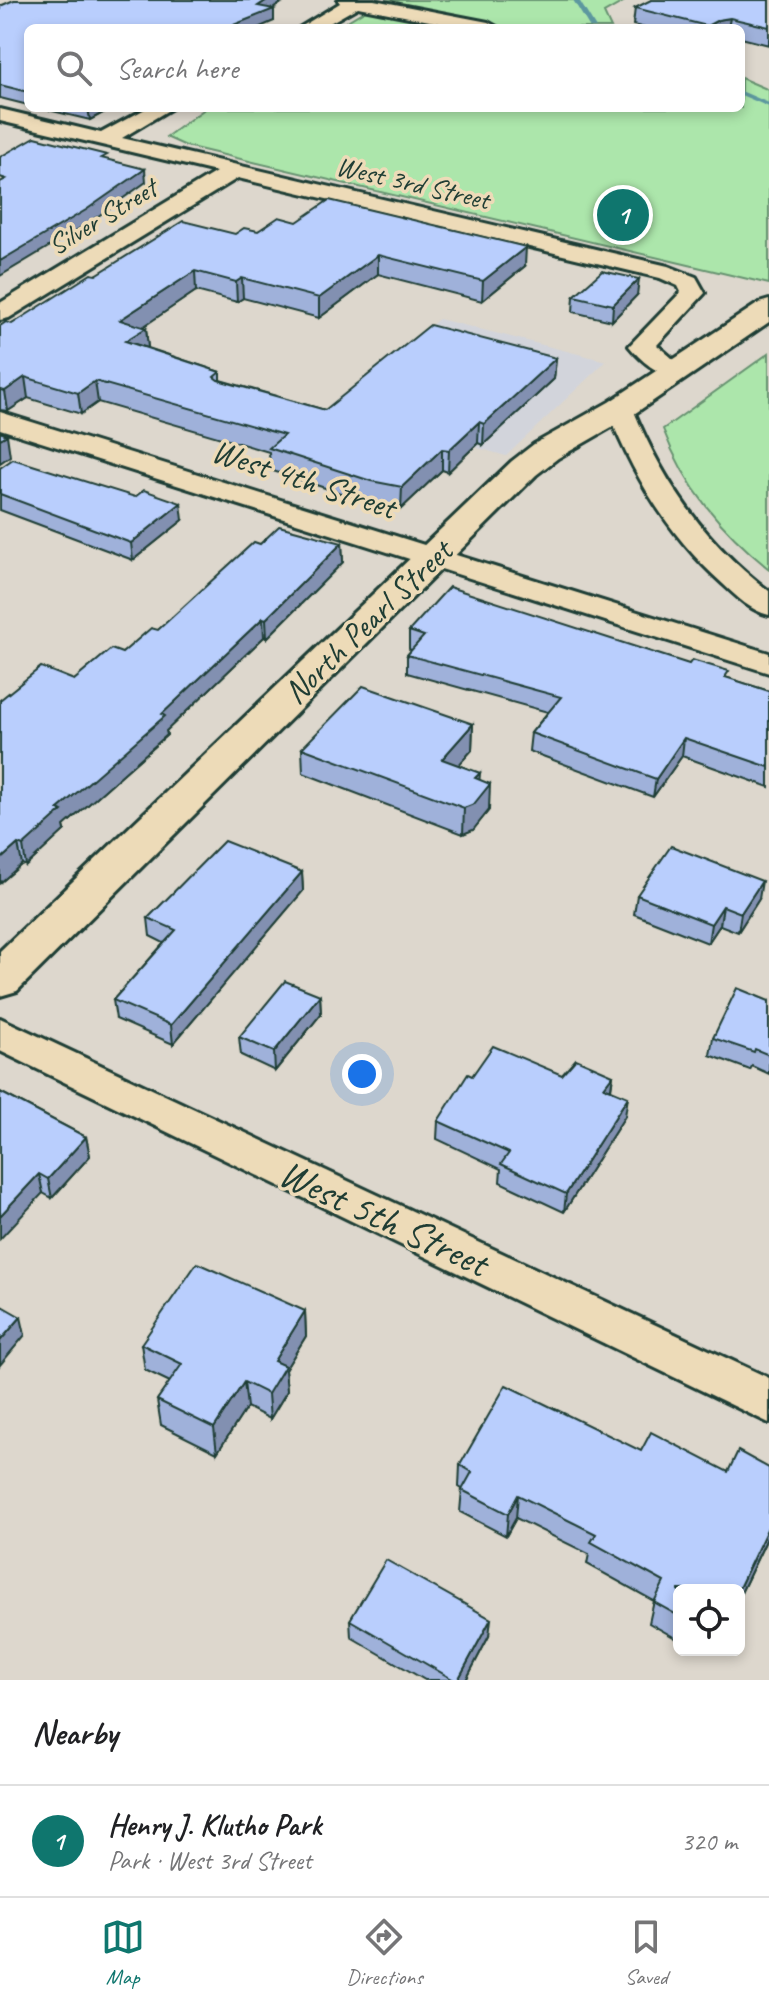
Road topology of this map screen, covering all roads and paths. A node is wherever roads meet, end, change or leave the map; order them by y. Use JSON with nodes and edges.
{"nodes":[{"id":1,"x":354,"y":1,"type":"edge"},
{"id":2,"x":315,"y":24,"type":"edge"},
{"id":3,"x":473,"y":24,"type":"edge"},
{"id":4,"x":155,"y":112,"type":"edge"},
{"id":5,"x":0,"y":115,"type":"edge"},
{"id":6,"x":103,"y":140,"type":"junction"},
{"id":7,"x":235,"y":170,"type":"junction"},
{"id":8,"x":769,"y":309,"type":"edge"},
{"id":9,"x":0,"y":313,"type":"edge"},
{"id":10,"x":674,"y":371,"type":"junction"},
{"id":11,"x":620,"y":409,"type":"junction"},
{"id":12,"x":0,"y":420,"type":"edge"},
{"id":13,"x":433,"y":556,"type":"junction"},
{"id":14,"x":769,"y":606,"type":"edge"},
{"id":15,"x":769,"y":663,"type":"edge"},
{"id":16,"x":0,"y":979,"type":"edge"},
{"id":17,"x":0,"y":1033,"type":"edge"},
{"id":18,"x":769,"y":1401,"type":"edge"}],
"edges":[{"from":1,"to":2,"type":"street"},
{"from":1,"to":3,"type":"street"},
{"from":4,"to":6,"type":"street"},
{"from":5,"to":6,"type":"street","name":"West 3rd Street"},
{"from":6,"to":7,"type":"street","name":"West 3rd Street"},
{"from":7,"to":9,"type":"street","name":"Silver Street"},
{"from":7,"to":10,"type":"street","name":"West 3rd Street"},
{"from":8,"to":10,"type":"street","name":"North Pearl Street"},
{"from":10,"to":11,"type":"street","name":"North Pearl Street"},
{"from":11,"to":13,"type":"street","name":"North Pearl Street"},
{"from":11,"to":14,"type":"street"},
{"from":12,"to":13,"type":"street","name":"West 4th Street"},
{"from":13,"to":15,"type":"street","name":"West 4th Street"},
{"from":13,"to":16,"type":"street","name":"North Pearl Street"},
{"from":17,"to":18,"type":"street","name":"West 5th Street"}]}
